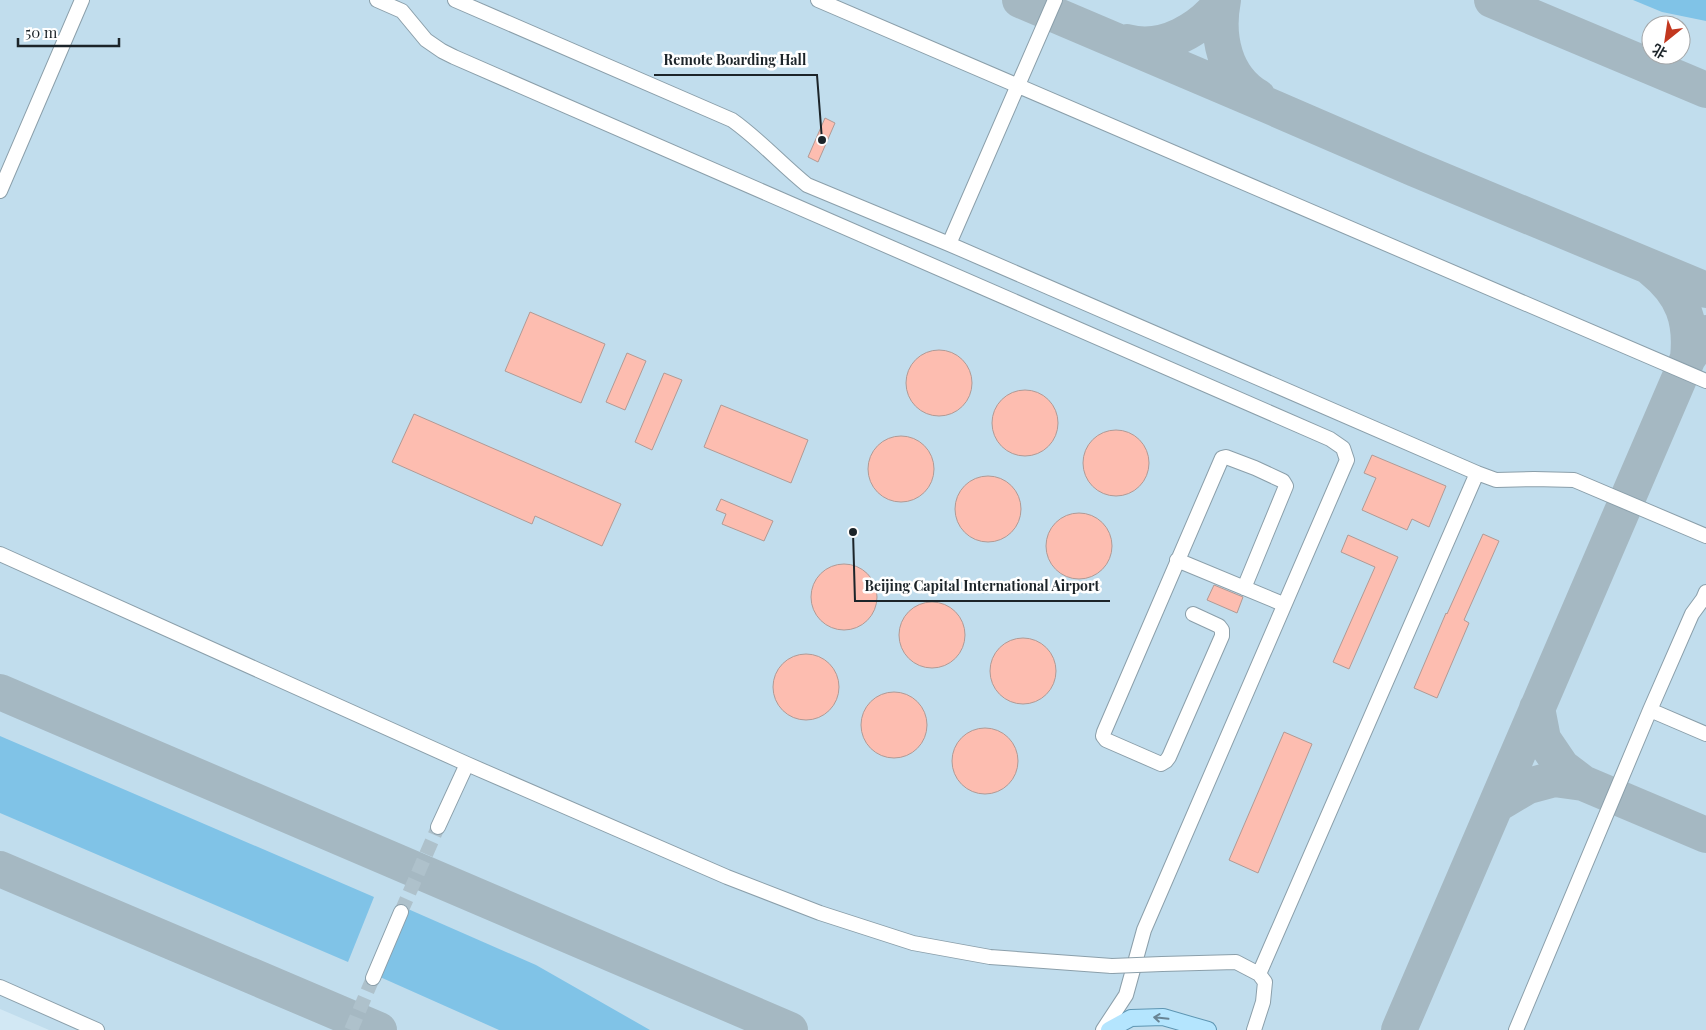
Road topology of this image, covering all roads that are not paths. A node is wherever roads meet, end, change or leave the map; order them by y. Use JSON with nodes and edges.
{"nodes":[{"id":1,"x":82,"y":0,"type":"edge"},
{"id":2,"x":376,"y":0,"type":"edge"},
{"id":3,"x":455,"y":0,"type":"edge"},
{"id":4,"x":818,"y":0,"type":"edge"},
{"id":5,"x":1055,"y":0,"type":"edge"},
{"id":6,"x":1018,"y":85,"type":"junction"},
{"id":7,"x":0,"y":192,"type":"edge"},
{"id":8,"x":949,"y":244,"type":"junction"},
{"id":9,"x":1706,"y":381,"type":"edge"},
{"id":10,"x":1477,"y":473,"type":"junction"},
{"id":11,"x":1706,"y":536,"type":"edge"},
{"id":12,"x":0,"y":554,"type":"edge"},
{"id":13,"x":1177,"y":560,"type":"junction"},
{"id":14,"x":1244,"y":588,"type":"junction"},
{"id":15,"x":1705,"y":597,"type":"edge"},
{"id":16,"x":1283,"y":604,"type":"junction"},
{"id":17,"x":1193,"y":614,"type":"dead end"},
{"id":18,"x":1650,"y":710,"type":"junction"},
{"id":19,"x":1706,"y":734,"type":"edge"},
{"id":20,"x":468,"y":764,"type":"junction"},
{"id":21,"x":438,"y":827,"type":"tunnel mouth"},
{"id":22,"x":401,"y":912,"type":"tunnel mouth"},
{"id":23,"x":1259,"y":974,"type":"junction"},
{"id":24,"x":373,"y":978,"type":"tunnel mouth"},
{"id":25,"x":0,"y":987,"type":"edge"},
{"id":26,"x":97,"y":1030,"type":"edge"},
{"id":27,"x":1103,"y":1030,"type":"edge"},
{"id":28,"x":1109,"y":1030,"type":"edge"},
{"id":29,"x":1208,"y":1030,"type":"edge"},
{"id":30,"x":1254,"y":1030,"type":"edge"},
{"id":31,"x":1516,"y":1030,"type":"edge"}],
"edges":[{"from":1,"to":7,"type":"lane"},
{"from":2,"to":16,"type":"lane"},
{"from":3,"to":8,"type":"lane"},
{"from":4,"to":6,"type":"lane"},
{"from":5,"to":6,"type":"lane"},
{"from":6,"to":8,"type":"lane"},
{"from":6,"to":9,"type":"lane"},
{"from":8,"to":10,"type":"lane"},
{"from":10,"to":11,"type":"lane"},
{"from":10,"to":23,"type":"lane"},
{"from":12,"to":20,"type":"lane"},
{"from":13,"to":14,"type":"lane"},
{"from":13,"to":14,"type":"lane"},
{"from":13,"to":17,"type":"lane"},
{"from":14,"to":16,"type":"lane"},
{"from":15,"to":18,"type":"lane"},
{"from":16,"to":27,"type":"lane"},
{"from":18,"to":19,"type":"lane"},
{"from":18,"to":31,"type":"lane"},
{"from":20,"to":21,"type":"lane"},
{"from":20,"to":23,"type":"lane","bridge":true},
{"from":22,"to":24,"type":"lane"},
{"from":23,"to":30,"type":"lane"},
{"from":25,"to":26,"type":"lane"},
{"from":29,"to":28,"type":"main road","one_way":true}]}
